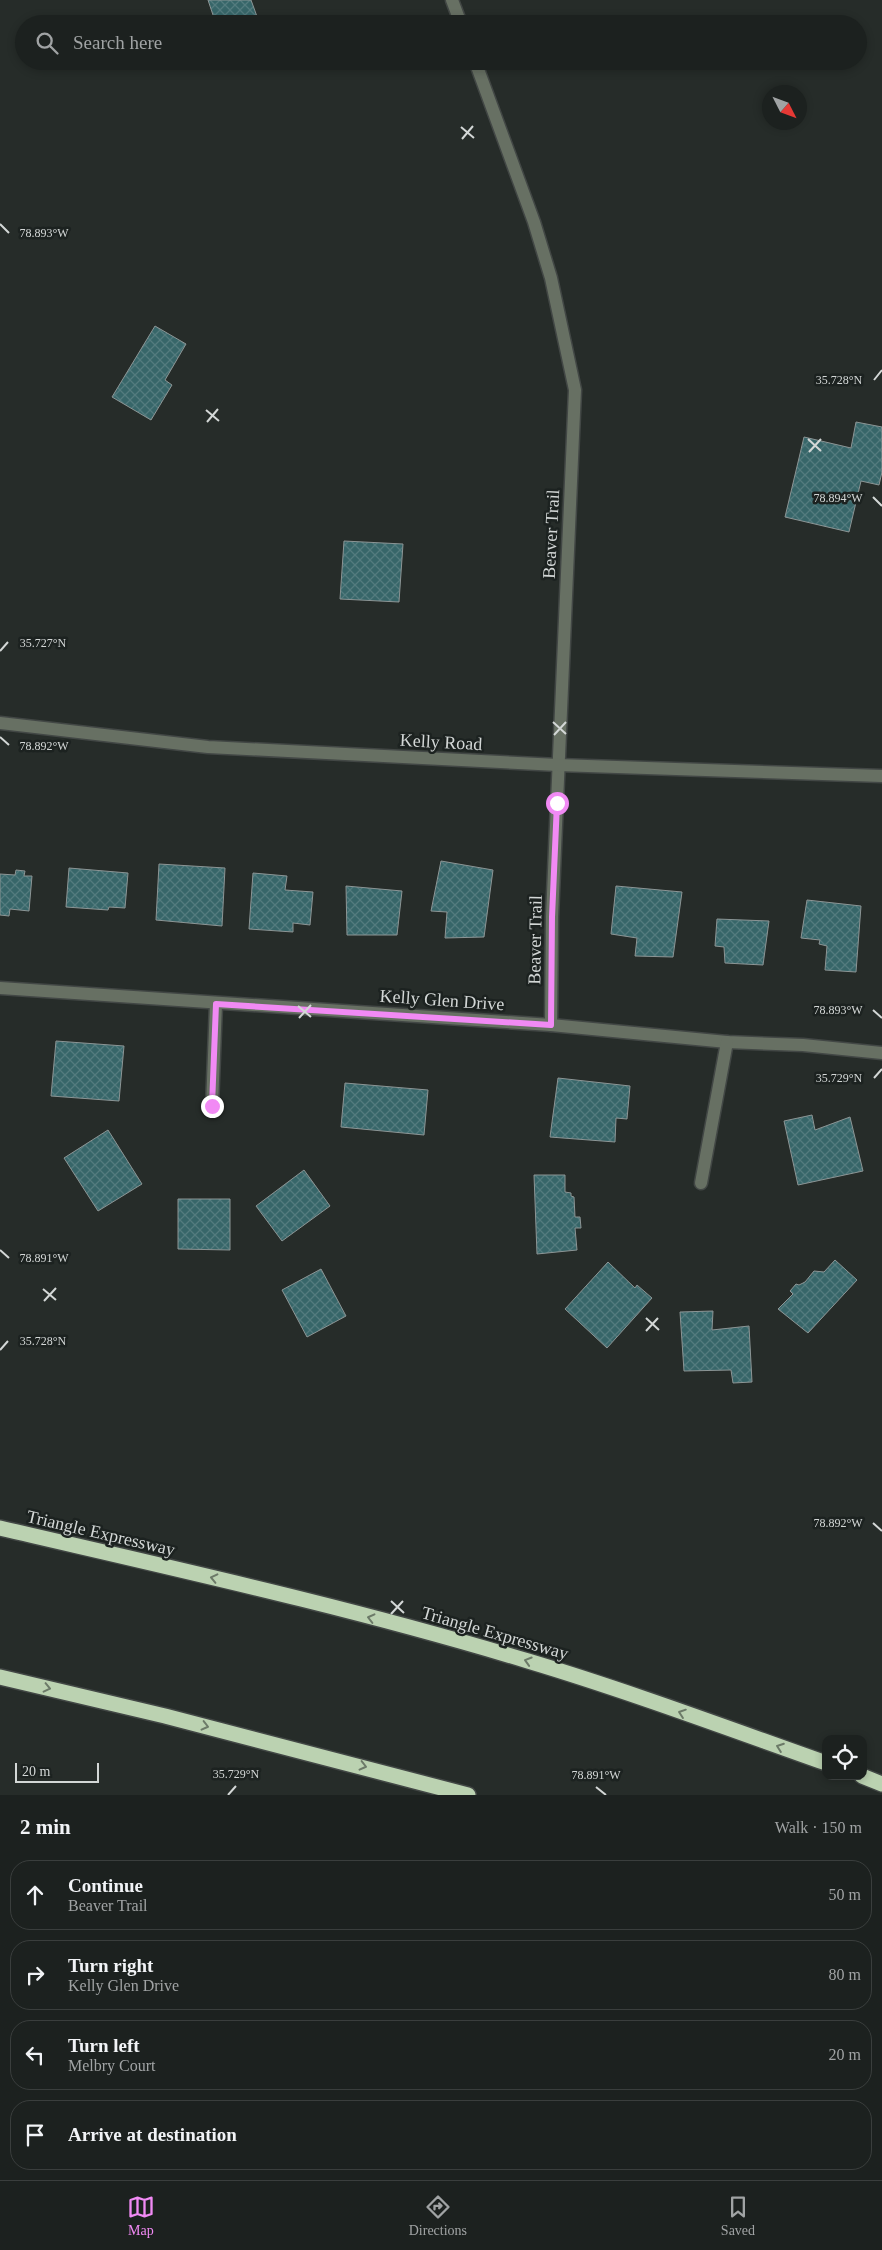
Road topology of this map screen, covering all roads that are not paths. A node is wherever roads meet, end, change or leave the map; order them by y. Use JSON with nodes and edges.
{"nodes":[{"id":1,"x":452,"y":0,"type":"edge"},
{"id":2,"x":458,"y":15,"type":"edge"},
{"id":3,"x":478,"y":70,"type":"edge"},
{"id":4,"x":0,"y":722,"type":"edge"},
{"id":5,"x":558,"y":765,"type":"junction"},
{"id":6,"x":882,"y":776,"type":"edge"},
{"id":7,"x":0,"y":988,"type":"edge"},
{"id":8,"x":216,"y":1004,"type":"junction"},
{"id":9,"x":551,"y":1025,"type":"junction"},
{"id":10,"x":727,"y":1042,"type":"junction"},
{"id":11,"x":882,"y":1053,"type":"edge"},
{"id":12,"x":212,"y":1106,"type":"dead end"},
{"id":13,"x":701,"y":1183,"type":"dead end"},
{"id":14,"x":0,"y":1528,"type":"edge"},
{"id":15,"x":0,"y":1677,"type":"edge"},
{"id":16,"x":822,"y":1762,"type":"edge"},
{"id":17,"x":867,"y":1778,"type":"edge"},
{"id":18,"x":882,"y":1784,"type":"edge"},
{"id":19,"x":468,"y":1795,"type":"edge"}],
"edges":[{"from":1,"to":2,"type":"street"},
{"from":3,"to":5,"type":"street","name":"Beaver Trail"},
{"from":4,"to":5,"type":"street","name":"Kelly Road"},
{"from":5,"to":6,"type":"street","name":"Kelly Road"},
{"from":5,"to":9,"type":"street","name":"Beaver Trail"},
{"from":7,"to":8,"type":"street","name":"Kelly Glen Drive"},
{"from":8,"to":9,"type":"street","name":"Kelly Glen Drive"},
{"from":8,"to":12,"type":"street"},
{"from":9,"to":10,"type":"street","name":"Kelly Glen Drive"},
{"from":10,"to":11,"type":"street","name":"Kelly Glen Drive"},
{"from":10,"to":13,"type":"street"},
{"from":16,"to":14,"type":"highway","name":"Triangle Expressway","one_way":true},
{"from":15,"to":19,"type":"highway","one_way":true},
{"from":17,"to":18,"type":"highway"}]}
